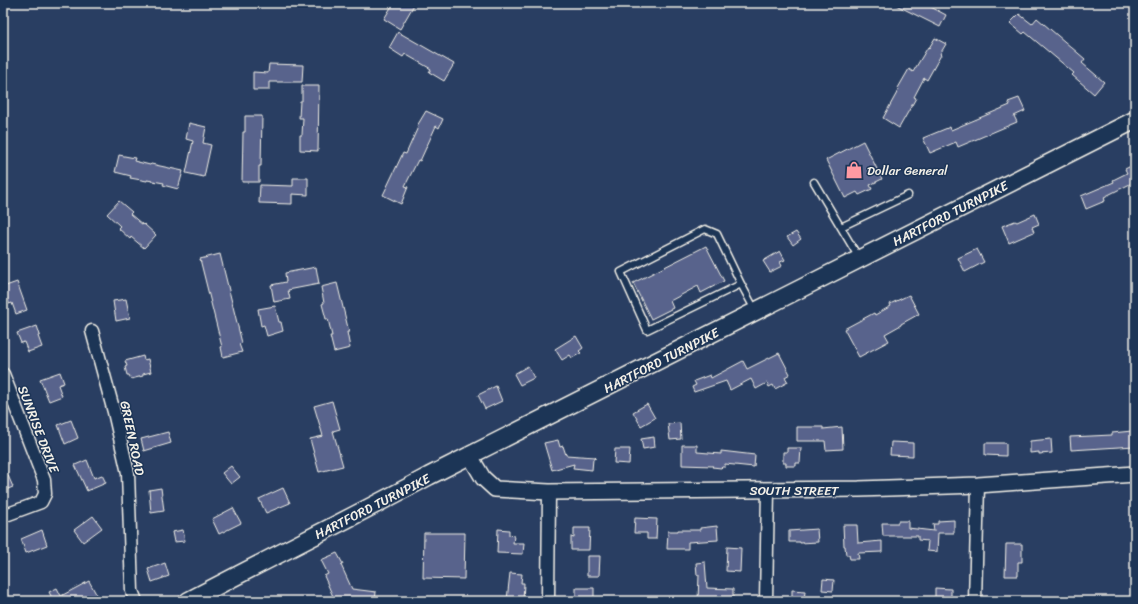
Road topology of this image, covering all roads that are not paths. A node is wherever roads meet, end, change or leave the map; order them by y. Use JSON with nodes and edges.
{"nodes":[{"id":1,"x":1135,"y":120,"type":"edge"},
{"id":2,"x":814,"y":182,"type":"dead end"},
{"id":3,"x":908,"y":195,"type":"dead end"},
{"id":4,"x":841,"y":227,"type":"junction"},
{"id":5,"x":860,"y":259,"type":"junction"},
{"id":6,"x":741,"y":284,"type":"junction"},
{"id":7,"x":756,"y":312,"type":"junction"},
{"id":8,"x":92,"y":331,"type":"dead end"},
{"id":9,"x":3,"y":374,"type":"edge"},
{"id":10,"x":470,"y":456,"type":"junction"},
{"id":11,"x":1135,"y":474,"type":"edge"},
{"id":12,"x":978,"y":484,"type":"junction"},
{"id":13,"x":768,"y":490,"type":"junction"},
{"id":14,"x":549,"y":492,"type":"junction"},
{"id":15,"x":3,"y":516,"type":"edge"},
{"id":16,"x":136,"y":601,"type":"edge"},
{"id":17,"x":188,"y":601,"type":"edge"},
{"id":18,"x":548,"y":601,"type":"edge"},
{"id":19,"x":766,"y":601,"type":"edge"},
{"id":20,"x":975,"y":601,"type":"edge"}],
"edges":[{"from":1,"to":5,"type":"main road","name":"HARTFORD TURNPIKE"},
{"from":2,"to":4,"type":"lane"},
{"from":3,"to":4,"type":"lane"},
{"from":4,"to":5,"type":"lane"},
{"from":5,"to":7,"type":"main road","name":"HARTFORD TURNPIKE"},
{"from":6,"to":6,"type":"lane"},
{"from":6,"to":7,"type":"lane"},
{"from":7,"to":10,"type":"main road","name":"HARTFORD TURNPIKE"},
{"from":8,"to":16,"type":"street","name":"GREEN ROAD"},
{"from":9,"to":15,"type":"street","name":"SUNRISE DRIVE"},
{"from":10,"to":14,"type":"street","name":"SOUTH STREET"},
{"from":10,"to":17,"type":"main road","name":"HARTFORD TURNPIKE"},
{"from":11,"to":12,"type":"street","name":"SOUTH STREET"},
{"from":12,"to":13,"type":"street","name":"SOUTH STREET"},
{"from":12,"to":20,"type":"street"},
{"from":13,"to":14,"type":"street","name":"SOUTH STREET"},
{"from":13,"to":19,"type":"street"},
{"from":14,"to":18,"type":"street"}]}
